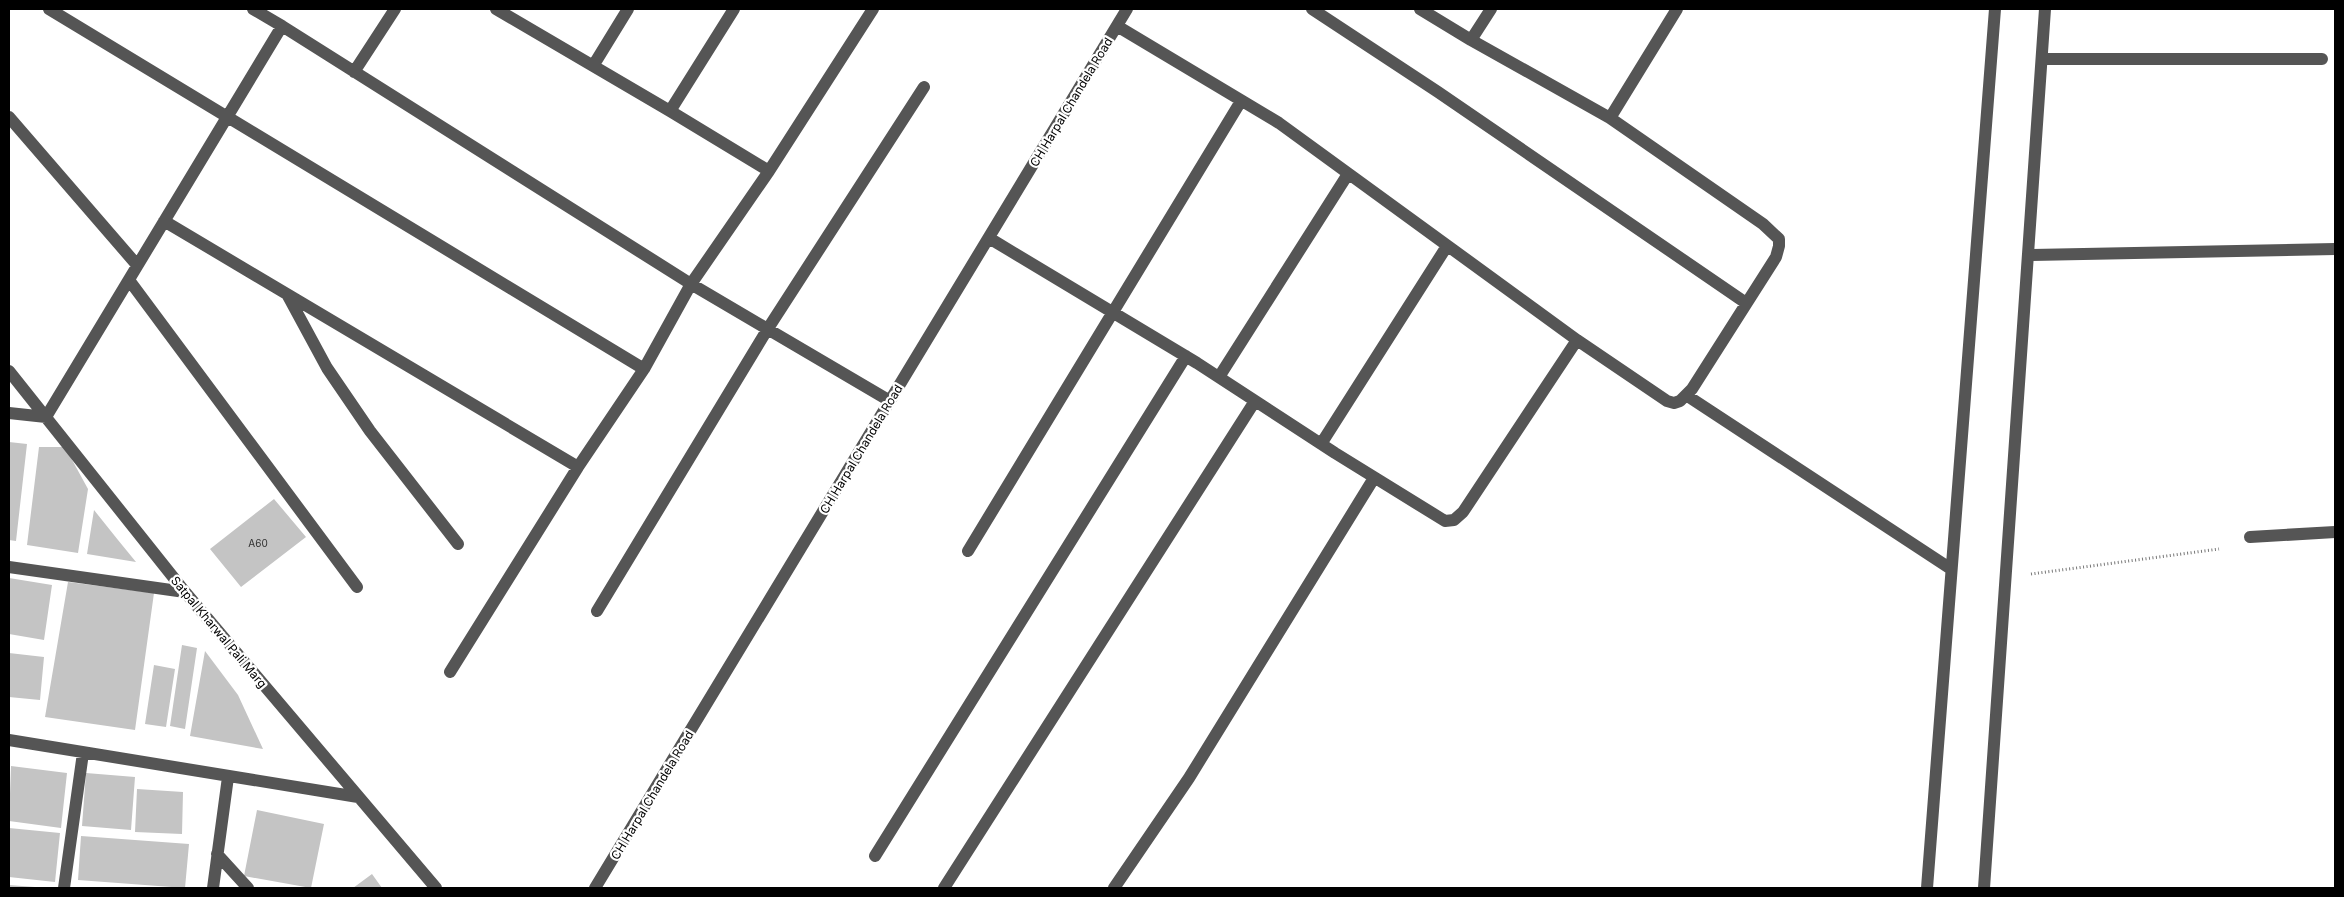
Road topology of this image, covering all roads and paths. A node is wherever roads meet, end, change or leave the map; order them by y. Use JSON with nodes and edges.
{"nodes":[{"id":1,"x":50,"y":9,"type":"edge"},
{"id":2,"x":253,"y":9,"type":"edge"},
{"id":3,"x":395,"y":9,"type":"edge"},
{"id":4,"x":628,"y":9,"type":"edge"},
{"id":5,"x":734,"y":9,"type":"edge"},
{"id":6,"x":873,"y":9,"type":"edge"},
{"id":7,"x":1127,"y":9,"type":"edge"},
{"id":8,"x":1312,"y":9,"type":"edge"},
{"id":9,"x":1420,"y":9,"type":"edge"},
{"id":10,"x":1491,"y":9,"type":"edge"},
{"id":11,"x":1677,"y":9,"type":"edge"},
{"id":12,"x":1995,"y":9,"type":"edge"},
{"id":13,"x":2045,"y":9,"type":"edge"},
{"id":14,"x":502,"y":10,"type":"edge"},
{"id":15,"x":282,"y":26,"type":"junction"},
{"id":16,"x":1117,"y":26,"type":"junction"},
{"id":17,"x":1471,"y":40,"type":"junction"},
{"id":18,"x":2042,"y":59,"type":"junction"},
{"id":19,"x":2322,"y":59,"type":"dead end"},
{"id":20,"x":592,"y":66,"type":"junction"},
{"id":21,"x":354,"y":72,"type":"junction"},
{"id":22,"x":924,"y":87,"type":"dead end"},
{"id":23,"x":1241,"y":101,"type":"junction"},
{"id":24,"x":670,"y":110,"type":"junction"},
{"id":25,"x":228,"y":116,"type":"junction"},
{"id":26,"x":9,"y":117,"type":"edge"},
{"id":27,"x":1610,"y":118,"type":"junction"},
{"id":28,"x":769,"y":171,"type":"junction"},
{"id":29,"x":1348,"y":174,"type":"junction"},
{"id":30,"x":164,"y":221,"type":"junction"},
{"id":31,"x":988,"y":238,"type":"junction"},
{"id":32,"x":1447,"y":246,"type":"junction"},
{"id":33,"x":2335,"y":249,"type":"edge"},
{"id":34,"x":2028,"y":255,"type":"junction"},
{"id":35,"x":138,"y":265,"type":"junction"},
{"id":36,"x":129,"y":280,"type":"junction"},
{"id":37,"x":692,"y":284,"type":"junction"},
{"id":38,"x":288,"y":296,"type":"junction"},
{"id":39,"x":1746,"y":303,"type":"junction"},
{"id":40,"x":1112,"y":312,"type":"junction"},
{"id":41,"x":767,"y":330,"type":"junction"},
{"id":42,"x":1577,"y":340,"type":"junction"},
{"id":43,"x":1186,"y":356,"type":"junction"},
{"id":44,"x":644,"y":369,"type":"junction"},
{"id":45,"x":9,"y":371,"type":"edge"},
{"id":46,"x":1219,"y":377,"type":"junction"},
{"id":47,"x":1686,"y":395,"type":"junction"},
{"id":48,"x":890,"y":401,"type":"junction"},
{"id":49,"x":1255,"y":401,"type":"junction"},
{"id":50,"x":9,"y":413,"type":"edge"},
{"id":51,"x":46,"y":417,"type":"junction"},
{"id":52,"x":1321,"y":444,"type":"junction"},
{"id":53,"x":578,"y":467,"type":"junction"},
{"id":54,"x":1374,"y":478,"type":"junction"},
{"id":55,"x":2335,"y":532,"type":"edge"},
{"id":56,"x":2250,"y":537,"type":"dead end"},
{"id":57,"x":458,"y":544,"type":"dead end"},
{"id":58,"x":2219,"y":549,"type":"dead end"},
{"id":59,"x":968,"y":551,"type":"dead end"},
{"id":60,"x":9,"y":567,"type":"edge"},
{"id":61,"x":1951,"y":569,"type":"junction"},
{"id":62,"x":2006,"y":577,"type":"junction"},
{"id":63,"x":357,"y":587,"type":"dead end"},
{"id":64,"x":185,"y":592,"type":"junction"},
{"id":65,"x":597,"y":611,"type":"dead end"},
{"id":66,"x":450,"y":672,"type":"dead end"},
{"id":67,"x":9,"y":740,"type":"edge"},
{"id":68,"x":83,"y":753,"type":"junction"},
{"id":69,"x":228,"y":776,"type":"junction"},
{"id":70,"x":358,"y":797,"type":"junction"},
{"id":71,"x":217,"y":854,"type":"junction"},
{"id":72,"x":875,"y":856,"type":"dead end"},
{"id":73,"x":64,"y":888,"type":"edge"},
{"id":74,"x":213,"y":888,"type":"edge"},
{"id":75,"x":248,"y":888,"type":"edge"},
{"id":76,"x":436,"y":888,"type":"edge"},
{"id":77,"x":595,"y":888,"type":"edge"},
{"id":78,"x":944,"y":888,"type":"edge"},
{"id":79,"x":1114,"y":888,"type":"edge"},
{"id":80,"x":1927,"y":888,"type":"edge"},
{"id":81,"x":1984,"y":888,"type":"edge"}],
"edges":[{"from":1,"to":25,"type":"street"},
{"from":2,"to":15,"type":"street"},
{"from":3,"to":21,"type":"street"},
{"from":4,"to":20,"type":"street"},
{"from":5,"to":24,"type":"street"},
{"from":6,"to":28,"type":"street"},
{"from":7,"to":16,"type":"street","name":"CH Harpal Chandela Road"},
{"from":8,"to":39,"type":"street"},
{"from":9,"to":17,"type":"street"},
{"from":10,"to":17,"type":"street"},
{"from":11,"to":27,"type":"street"},
{"from":12,"to":61,"type":"street"},
{"from":13,"to":18,"type":"street"},
{"from":14,"to":20,"type":"street"},
{"from":15,"to":21,"type":"street"},
{"from":15,"to":25,"type":"street"},
{"from":16,"to":23,"type":"street"},
{"from":16,"to":31,"type":"street","name":"CH Harpal Chandela Road"},
{"from":17,"to":27,"type":"street"},
{"from":18,"to":19,"type":"street"},
{"from":18,"to":34,"type":"street"},
{"from":20,"to":24,"type":"street"},
{"from":21,"to":37,"type":"street"},
{"from":22,"to":41,"type":"street"},
{"from":23,"to":29,"type":"street"},
{"from":23,"to":40,"type":"street"},
{"from":24,"to":28,"type":"street"},
{"from":25,"to":30,"type":"street"},
{"from":25,"to":44,"type":"street"},
{"from":26,"to":35,"type":"street"},
{"from":27,"to":39,"type":"street"},
{"from":28,"to":37,"type":"street"},
{"from":29,"to":32,"type":"street"},
{"from":29,"to":46,"type":"street"},
{"from":30,"to":35,"type":"street"},
{"from":30,"to":38,"type":"street"},
{"from":31,"to":40,"type":"street"},
{"from":31,"to":48,"type":"street","name":"CH Harpal Chandela Road"},
{"from":32,"to":42,"type":"street"},
{"from":32,"to":52,"type":"street"},
{"from":33,"to":34,"type":"street"},
{"from":34,"to":62,"type":"street"},
{"from":35,"to":36,"type":"street"},
{"from":36,"to":51,"type":"street"},
{"from":36,"to":63,"type":"street"},
{"from":37,"to":41,"type":"street"},
{"from":37,"to":44,"type":"street"},
{"from":38,"to":53,"type":"street"},
{"from":38,"to":57,"type":"street"},
{"from":39,"to":47,"type":"street"},
{"from":40,"to":43,"type":"street"},
{"from":40,"to":59,"type":"street"},
{"from":41,"to":48,"type":"street"},
{"from":41,"to":65,"type":"street"},
{"from":42,"to":47,"type":"street"},
{"from":42,"to":54,"type":"street"},
{"from":43,"to":46,"type":"street"},
{"from":43,"to":72,"type":"street"},
{"from":44,"to":53,"type":"street"},
{"from":45,"to":51,"type":"street","name":"Satpal Kharwal Pali Marg"},
{"from":46,"to":49,"type":"street"},
{"from":47,"to":61,"type":"street"},
{"from":48,"to":77,"type":"street","name":"CH Harpal Chandela Road"},
{"from":49,"to":52,"type":"street"},
{"from":49,"to":78,"type":"street"},
{"from":50,"to":51,"type":"street"},
{"from":51,"to":64,"type":"street","name":"Satpal Kharwal Pali Marg"},
{"from":52,"to":54,"type":"street"},
{"from":53,"to":66,"type":"street"},
{"from":54,"to":79,"type":"street"},
{"from":55,"to":56,"type":"street"},
{"from":58,"to":62,"type":"path"},
{"from":60,"to":64,"type":"street"},
{"from":61,"to":80,"type":"street"},
{"from":62,"to":81,"type":"street"},
{"from":64,"to":70,"type":"street","name":"Satpal Kharwal Pali Marg"},
{"from":67,"to":68,"type":"street"},
{"from":68,"to":69,"type":"street"},
{"from":68,"to":73,"type":"street"},
{"from":69,"to":70,"type":"street"},
{"from":69,"to":71,"type":"street"},
{"from":70,"to":76,"type":"street","name":"Satpal Kharwal Pali Marg"},
{"from":71,"to":74,"type":"street"},
{"from":71,"to":75,"type":"street"}]}
